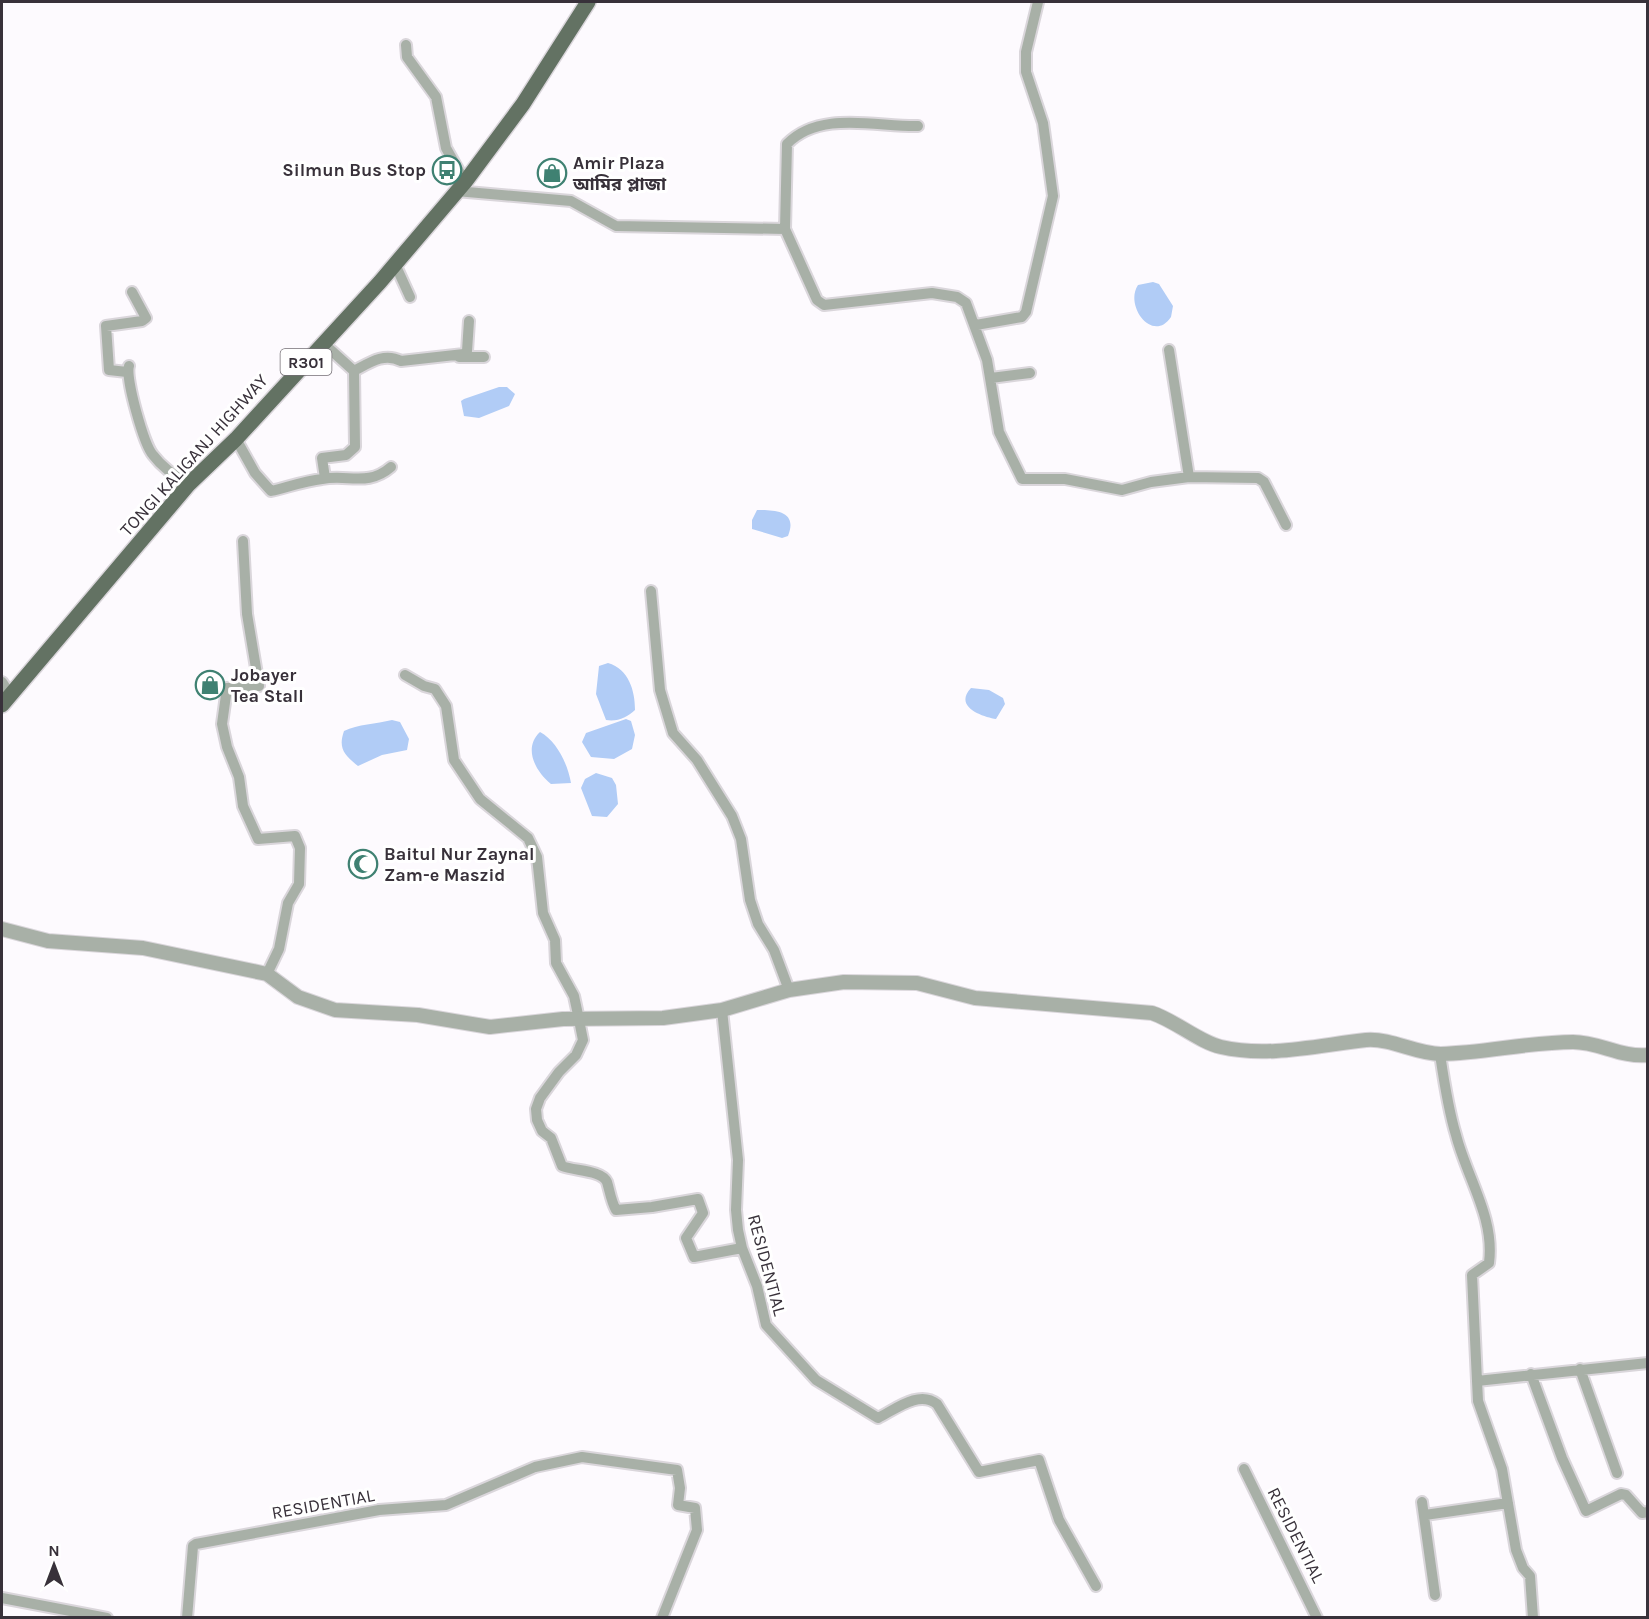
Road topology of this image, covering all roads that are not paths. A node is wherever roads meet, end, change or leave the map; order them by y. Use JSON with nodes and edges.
{"nodes":[{"id":1,"x":588,"y":2,"type":"edge"},
{"id":2,"x":1038,"y":2,"type":"edge"},
{"id":3,"x":406,"y":45,"type":"dead end"},
{"id":4,"x":918,"y":126,"type":"dead end"},
{"id":5,"x":460,"y":187,"type":"junction"},
{"id":6,"x":786,"y":229,"type":"junction"},
{"id":7,"x":395,"y":264,"type":"junction"},
{"id":8,"x":132,"y":292,"type":"dead end"},
{"id":9,"x":410,"y":297,"type":"dead end"},
{"id":10,"x":469,"y":321,"type":"dead end"},
{"id":11,"x":976,"y":325,"type":"junction"},
{"id":12,"x":323,"y":343,"type":"junction"},
{"id":13,"x":1169,"y":350,"type":"dead end"},
{"id":14,"x":459,"y":357,"type":"junction"},
{"id":15,"x":484,"y":357,"type":"dead end"},
{"id":16,"x":354,"y":371,"type":"junction"},
{"id":17,"x":1030,"y":373,"type":"dead end"},
{"id":18,"x":991,"y":378,"type":"junction"},
{"id":19,"x":236,"y":439,"type":"junction"},
{"id":20,"x":391,"y":467,"type":"dead end"},
{"id":21,"x":1190,"y":477,"type":"junction"},
{"id":22,"x":325,"y":478,"type":"junction"},
{"id":23,"x":189,"y":484,"type":"junction"},
{"id":24,"x":1286,"y":525,"type":"dead end"},
{"id":25,"x":243,"y":541,"type":"dead end"},
{"id":26,"x":651,"y":591,"type":"dead end"},
{"id":27,"x":405,"y":675,"type":"dead end"},
{"id":28,"x":4,"y":694,"type":"edge"},
{"id":29,"x":2,"y":929,"type":"edge"},
{"id":30,"x":267,"y":974,"type":"junction"},
{"id":31,"x":789,"y":990,"type":"junction"},
{"id":32,"x":722,"y":1010,"type":"junction"},
{"id":33,"x":578,"y":1020,"type":"junction"},
{"id":34,"x":1440,"y":1054,"type":"junction"},
{"id":35,"x":1647,"y":1055,"type":"edge"},
{"id":36,"x":742,"y":1248,"type":"junction"},
{"id":37,"x":1647,"y":1363,"type":"edge"},
{"id":38,"x":1580,"y":1369,"type":"junction"},
{"id":39,"x":1531,"y":1374,"type":"junction"},
{"id":40,"x":1476,"y":1381,"type":"junction"},
{"id":41,"x":1244,"y":1468,"type":"dead end"},
{"id":42,"x":1617,"y":1473,"type":"dead end"},
{"id":43,"x":1422,"y":1502,"type":"dead end"},
{"id":44,"x":1509,"y":1503,"type":"junction"},
{"id":45,"x":1647,"y":1512,"type":"edge"},
{"id":46,"x":1425,"y":1515,"type":"junction"},
{"id":47,"x":1096,"y":1586,"type":"dead end"},
{"id":48,"x":1435,"y":1595,"type":"dead end"},
{"id":49,"x":2,"y":1598,"type":"edge"},
{"id":50,"x":69,"y":1614,"type":"edge"},
{"id":51,"x":107,"y":1617,"type":"edge"},
{"id":52,"x":187,"y":1617,"type":"edge"},
{"id":53,"x":662,"y":1617,"type":"edge"},
{"id":54,"x":1317,"y":1617,"type":"edge"},
{"id":55,"x":1533,"y":1617,"type":"edge"}],
"edges":[{"from":1,"to":5,"type":"main road","name":"TONGI KALIGANJ HIGHWAY","number":"R301"},
{"from":2,"to":11,"type":"street"},
{"from":3,"to":5,"type":"street"},
{"from":4,"to":6,"type":"street"},
{"from":5,"to":6,"type":"street"},
{"from":5,"to":7,"type":"main road","name":"TONGI KALIGANJ HIGHWAY","number":"R301"},
{"from":6,"to":11,"type":"street"},
{"from":7,"to":9,"type":"street"},
{"from":7,"to":12,"type":"main road","name":"TONGI KALIGANJ HIGHWAY","number":"R301"},
{"from":8,"to":23,"type":"street"},
{"from":10,"to":14,"type":"street"},
{"from":11,"to":18,"type":"street"},
{"from":12,"to":16,"type":"street"},
{"from":12,"to":19,"type":"main road","name":"TONGI KALIGANJ HIGHWAY","number":"R301"},
{"from":13,"to":21,"type":"street"},
{"from":14,"to":15,"type":"street"},
{"from":14,"to":16,"type":"street"},
{"from":16,"to":22,"type":"street"},
{"from":17,"to":18,"type":"street"},
{"from":18,"to":21,"type":"street"},
{"from":19,"to":22,"type":"street"},
{"from":19,"to":23,"type":"main road","name":"TONGI KALIGANJ HIGHWAY","number":"R301"},
{"from":20,"to":22,"type":"street"},
{"from":21,"to":24,"type":"street"},
{"from":23,"to":28,"type":"main road","name":"TONGI KALIGANJ HIGHWAY","number":"R301"},
{"from":25,"to":30,"type":"street"},
{"from":26,"to":31,"type":"street"},
{"from":27,"to":33,"type":"street"},
{"from":29,"to":30,"type":"street"},
{"from":30,"to":33,"type":"street"},
{"from":31,"to":32,"type":"street"},
{"from":31,"to":34,"type":"street"},
{"from":32,"to":33,"type":"street"},
{"from":32,"to":36,"type":"street","name":"RESIDENTIAL"},
{"from":33,"to":36,"type":"street"},
{"from":34,"to":35,"type":"street"},
{"from":34,"to":40,"type":"street"},
{"from":36,"to":47,"type":"street","name":"RESIDENTIAL"},
{"from":37,"to":38,"type":"street"},
{"from":38,"to":39,"type":"street"},
{"from":38,"to":42,"type":"street"},
{"from":39,"to":40,"type":"street"},
{"from":39,"to":45,"type":"street"},
{"from":40,"to":44,"type":"street"},
{"from":41,"to":54,"type":"street","name":"RESIDENTIAL"},
{"from":43,"to":46,"type":"street"},
{"from":44,"to":46,"type":"street"},
{"from":44,"to":55,"type":"street"},
{"from":46,"to":48,"type":"street"},
{"from":49,"to":50,"type":"street"},
{"from":50,"to":51,"type":"street"},
{"from":52,"to":53,"type":"street","name":"RESIDENTIAL"}]}
